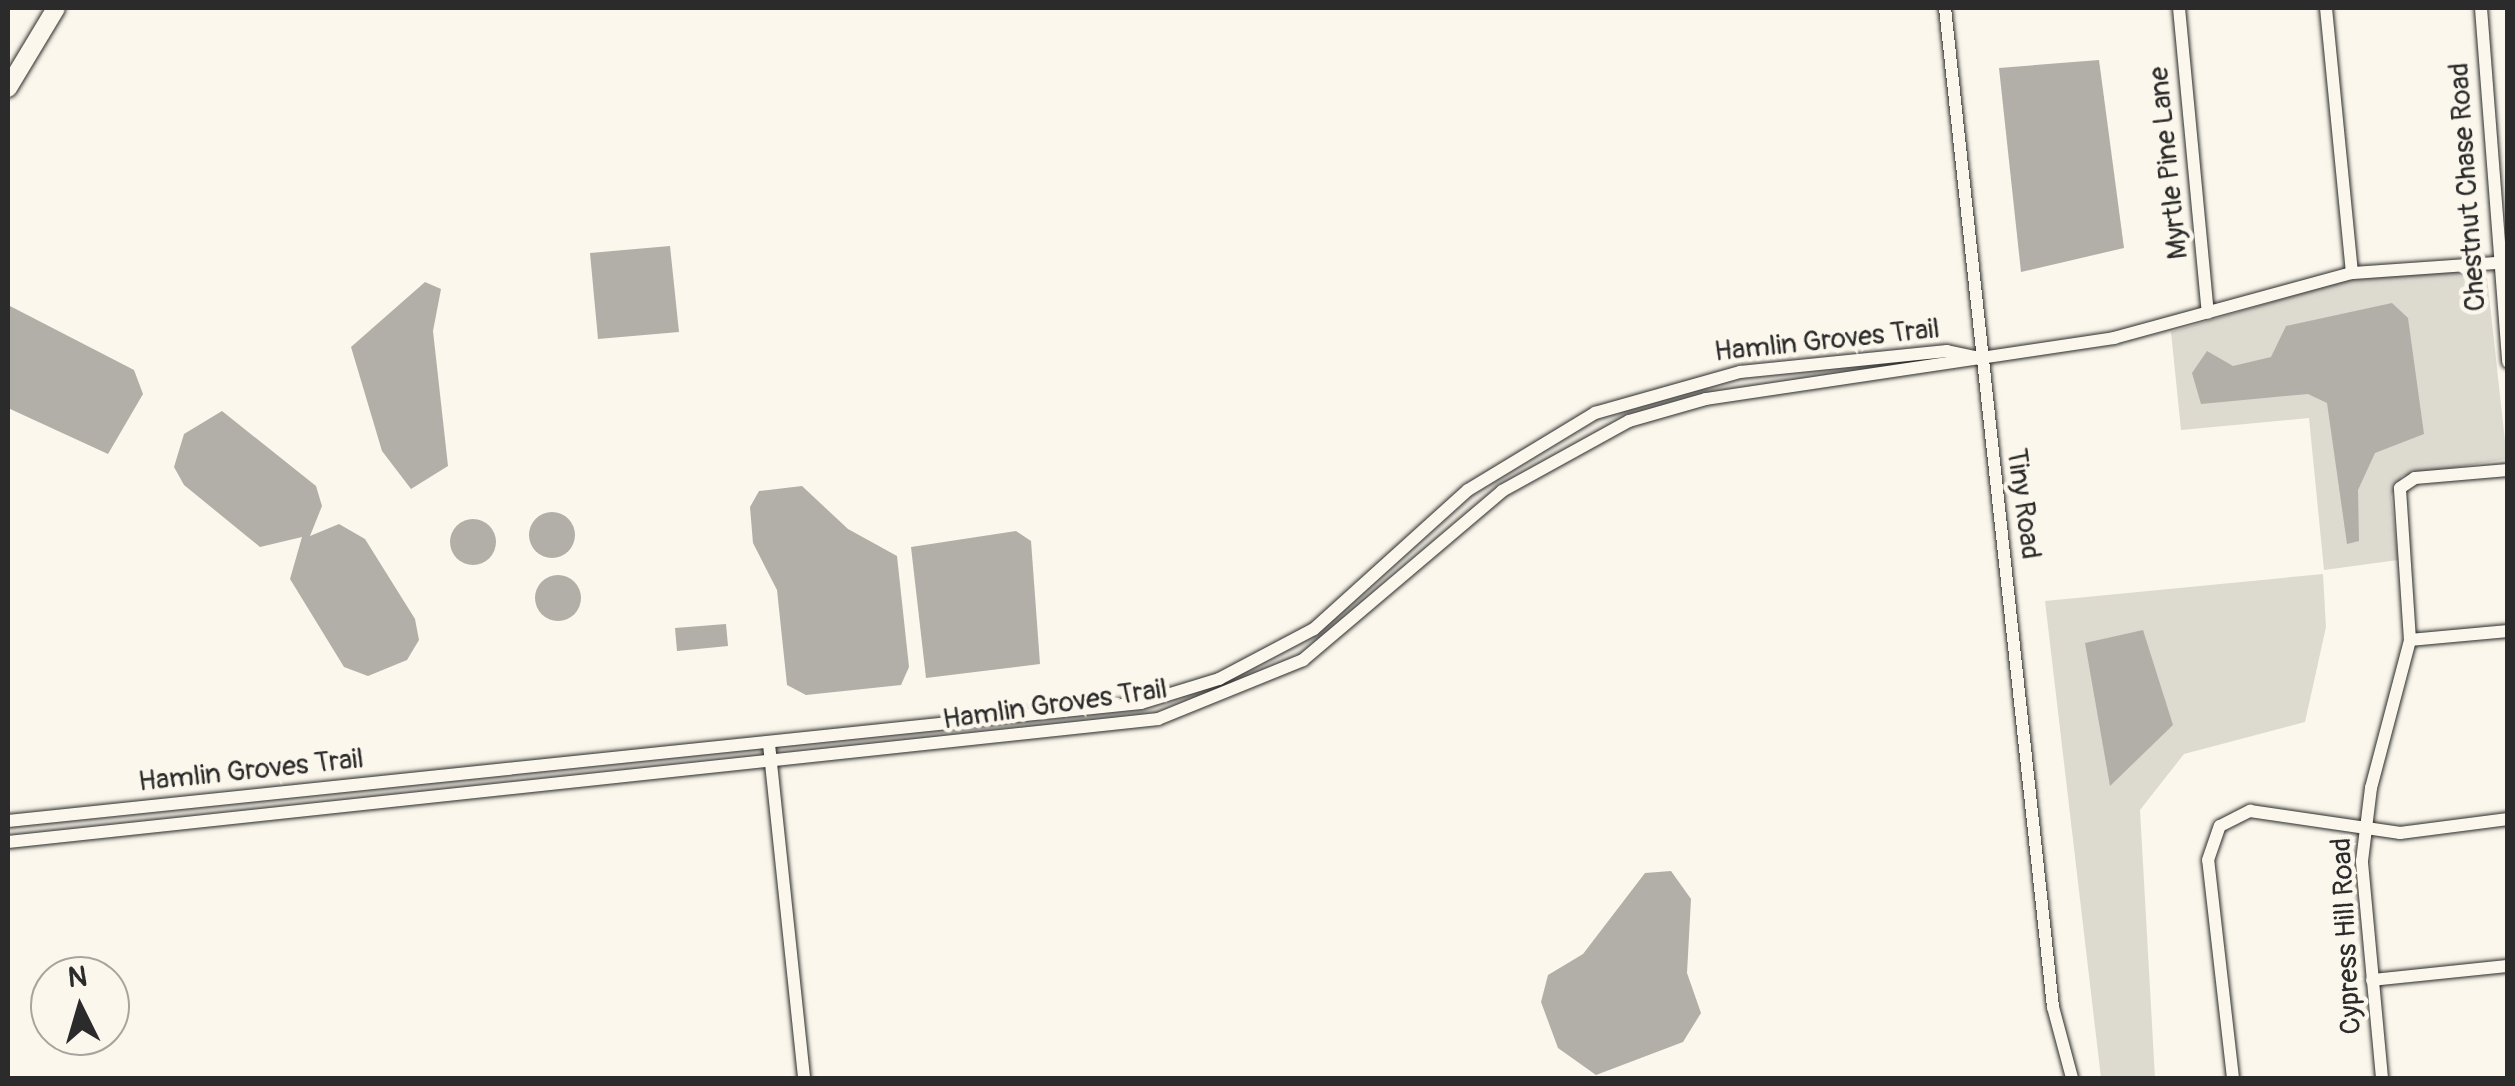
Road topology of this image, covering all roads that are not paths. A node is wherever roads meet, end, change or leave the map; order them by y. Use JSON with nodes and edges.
{"nodes":[{"id":1,"x":56,"y":8,"type":"edge"},
{"id":2,"x":1944,"y":8,"type":"edge"},
{"id":3,"x":2179,"y":8,"type":"edge"},
{"id":4,"x":2326,"y":8,"type":"edge"},
{"id":5,"x":2481,"y":8,"type":"edge"},
{"id":6,"x":8,"y":88,"type":"edge"},
{"id":7,"x":2502,"y":261,"type":"edge"},
{"id":8,"x":2352,"y":272,"type":"junction"},
{"id":9,"x":2208,"y":313,"type":"junction"},
{"id":10,"x":1978,"y":357,"type":"junction"},
{"id":11,"x":2508,"y":362,"type":"edge"},
{"id":12,"x":2508,"y":470,"type":"edge"},
{"id":13,"x":2508,"y":631,"type":"edge"},
{"id":14,"x":2410,"y":640,"type":"junction"},
{"id":15,"x":1103,"y":710,"type":"junction"},
{"id":16,"x":1106,"y":729,"type":"junction"},
{"id":17,"x":770,"y":744,"type":"junction"},
{"id":18,"x":772,"y":764,"type":"junction"},
{"id":19,"x":143,"y":806,"type":"junction"},
{"id":20,"x":2508,"y":819,"type":"edge"},
{"id":21,"x":8,"y":821,"type":"edge"},
{"id":22,"x":145,"y":826,"type":"junction"},
{"id":23,"x":2364,"y":831,"type":"junction"},
{"id":24,"x":8,"y":842,"type":"edge"},
{"id":25,"x":2508,"y":966,"type":"edge"},
{"id":26,"x":2372,"y":980,"type":"junction"},
{"id":27,"x":804,"y":1078,"type":"edge"},
{"id":28,"x":2072,"y":1078,"type":"edge"},
{"id":29,"x":2233,"y":1078,"type":"edge"},
{"id":30,"x":2382,"y":1078,"type":"edge"}],
"edges":[{"from":1,"to":6,"type":"highway"},
{"from":2,"to":10,"type":"street","name":"Tiny Road"},
{"from":3,"to":9,"type":"street","name":"Myrtle Pine Lane"},
{"from":4,"to":8,"type":"street"},
{"from":5,"to":7,"type":"street","name":"Chestnut Chase Road"},
{"from":7,"to":8,"type":"street"},
{"from":7,"to":11,"type":"street","name":"Chestnut Chase Road"},
{"from":8,"to":9,"type":"street"},
{"from":9,"to":10,"type":"street"},
{"from":10,"to":15,"type":"street","name":"Hamlin Groves Trail"},
{"from":10,"to":16,"type":"street","name":"Hamlin Groves Trail"},
{"from":10,"to":28,"type":"street","name":"Tiny Road"},
{"from":12,"to":14,"type":"street","name":"Cypress Hill Road"},
{"from":13,"to":14,"type":"street"},
{"from":14,"to":23,"type":"street","name":"Cypress Hill Road"},
{"from":15,"to":16,"type":"street"},
{"from":15,"to":17,"type":"street","name":"Hamlin Groves Trail"},
{"from":16,"to":18,"type":"street","name":"Hamlin Groves Trail"},
{"from":17,"to":18,"type":"street"},
{"from":17,"to":19,"type":"street","name":"Hamlin Groves Trail"},
{"from":18,"to":22,"type":"street","name":"Hamlin Groves Trail"},
{"from":18,"to":27,"type":"street"},
{"from":19,"to":21,"type":"street","name":"Hamlin Groves Trail"},
{"from":19,"to":22,"type":"street"},
{"from":20,"to":23,"type":"street"},
{"from":22,"to":24,"type":"street","name":"Hamlin Groves Trail"},
{"from":23,"to":26,"type":"street","name":"Cypress Hill Road"},
{"from":23,"to":29,"type":"street"},
{"from":25,"to":26,"type":"street"},
{"from":26,"to":30,"type":"street","name":"Cypress Hill Road"}]}
